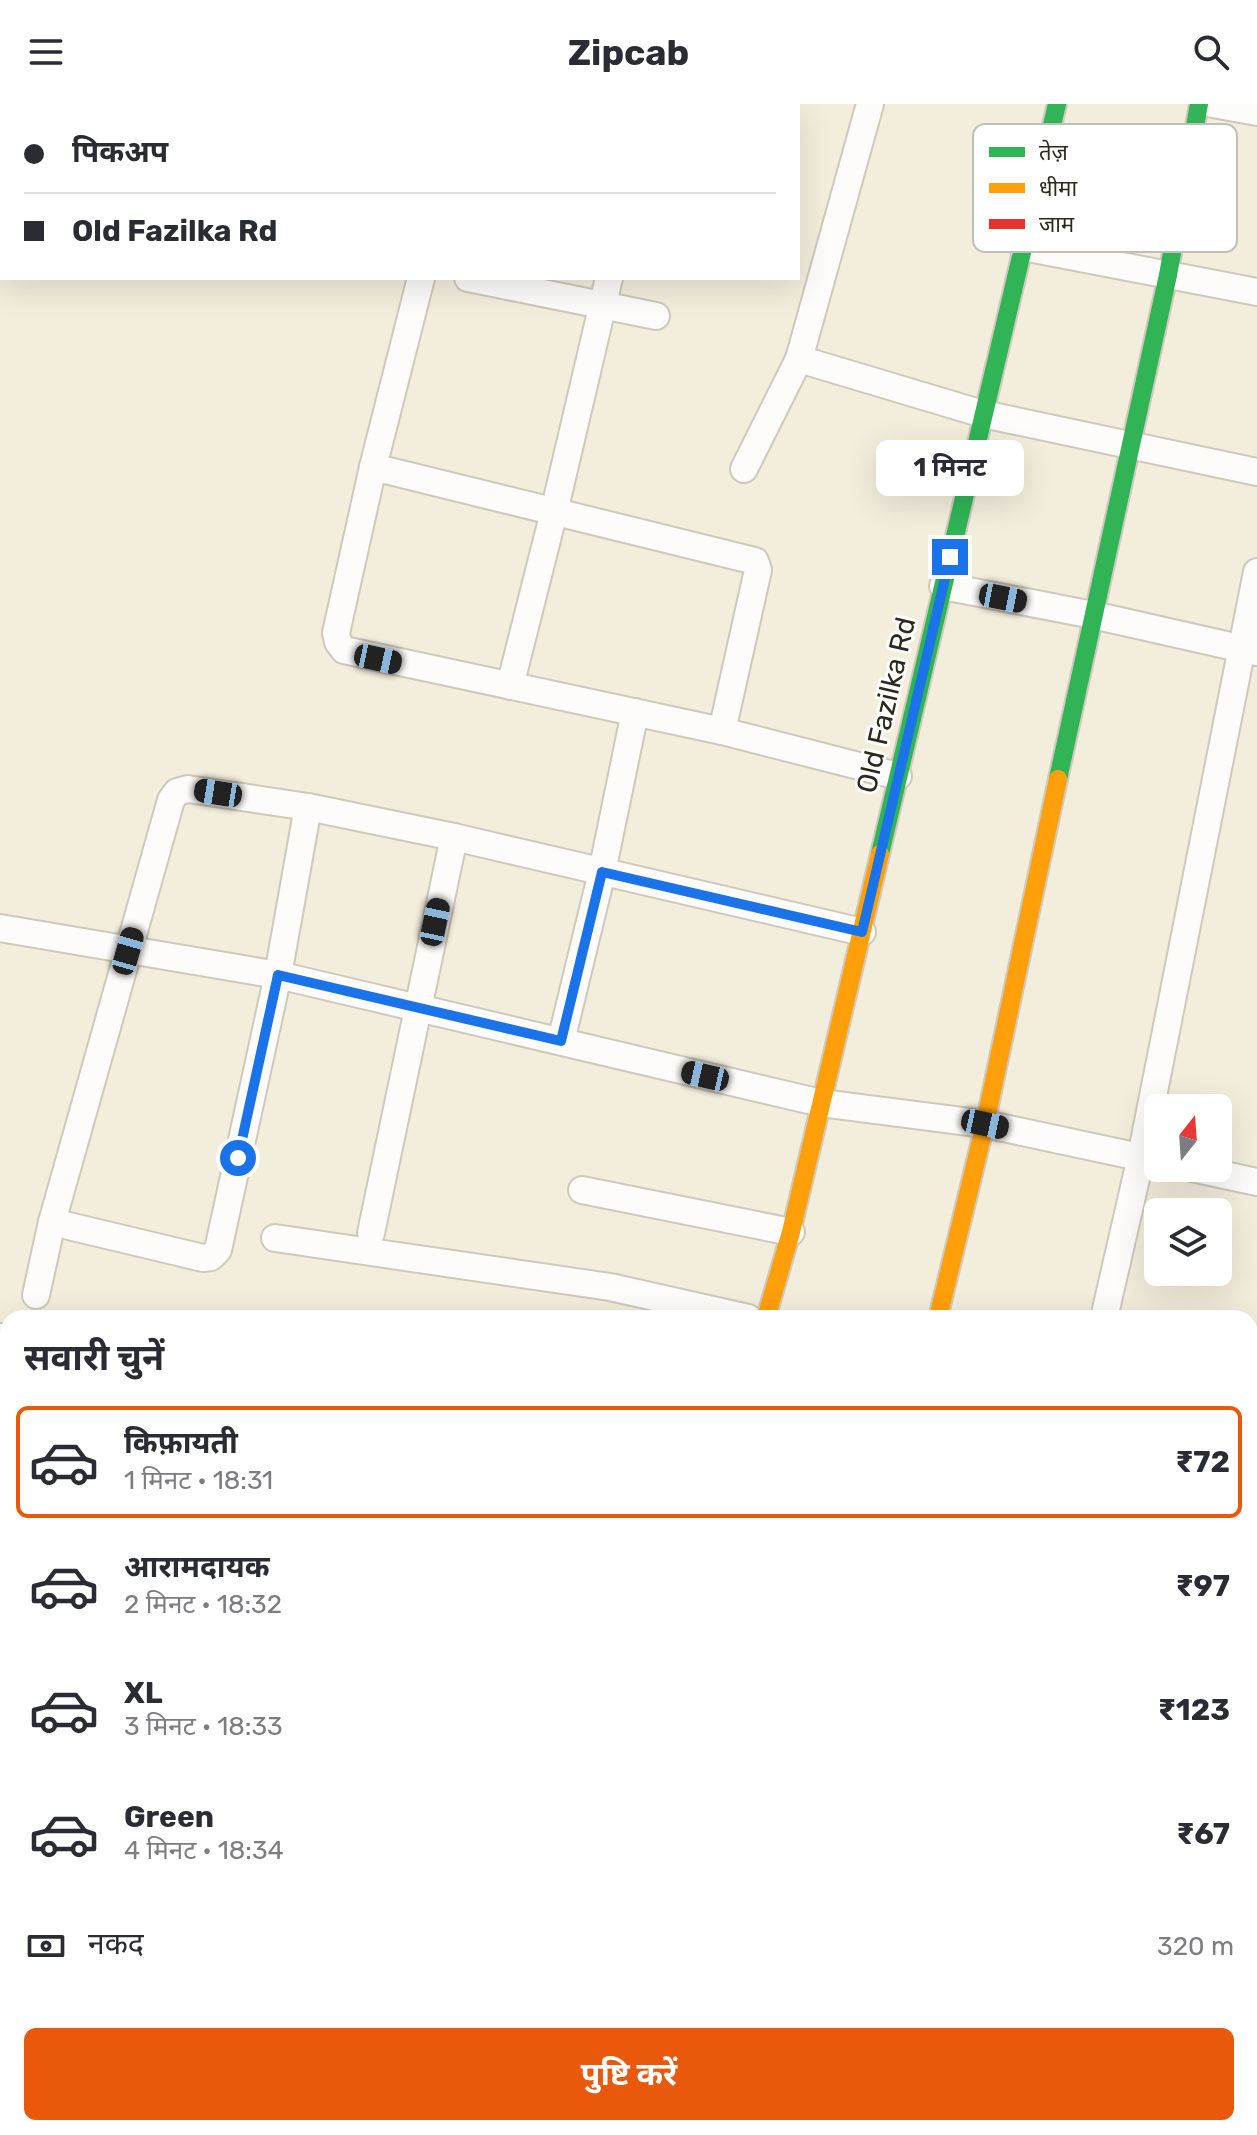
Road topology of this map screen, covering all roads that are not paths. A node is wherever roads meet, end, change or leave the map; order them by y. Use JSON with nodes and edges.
{"nodes":[{"id":1,"x":870,"y":104,"type":"edge"},
{"id":2,"x":1057,"y":104,"type":"edge"},
{"id":3,"x":1199,"y":104,"type":"edge"},
{"id":4,"x":1213,"y":104,"type":"edge"},
{"id":5,"x":1257,"y":112,"type":"edge"},
{"id":6,"x":1052,"y":124,"type":"edge"},
{"id":7,"x":1195,"y":124,"type":"edge"},
{"id":8,"x":1022,"y":252,"type":"edge"},
{"id":9,"x":1049,"y":252,"type":"edge"},
{"id":10,"x":1172,"y":252,"type":"edge"},
{"id":11,"x":1168,"y":275,"type":"junction"},
{"id":12,"x":420,"y":280,"type":"edge"},
{"id":13,"x":478,"y":280,"type":"edge"},
{"id":14,"x":609,"y":280,"type":"edge"},
{"id":15,"x":1257,"y":292,"type":"edge"},
{"id":16,"x":604,"y":306,"type":"junction"},
{"id":17,"x":656,"y":316,"type":"dead end"},
{"id":18,"x":799,"y":359,"type":"junction"},
{"id":19,"x":983,"y":414,"type":"junction"},
{"id":20,"x":1130,"y":444,"type":"junction"},
{"id":21,"x":373,"y":467,"type":"junction"},
{"id":22,"x":744,"y":469,"type":"dead end"},
{"id":23,"x":1257,"y":472,"type":"edge"},
{"id":24,"x":554,"y":512,"type":"junction"},
{"id":25,"x":1257,"y":572,"type":"edge"},
{"id":26,"x":943,"y":586,"type":"junction"},
{"id":27,"x":1093,"y":615,"type":"junction"},
{"id":28,"x":1250,"y":650,"type":"edge"},
{"id":29,"x":510,"y":686,"type":"junction"},
{"id":30,"x":635,"y":712,"type":"junction"},
{"id":31,"x":722,"y":731,"type":"junction"},
{"id":32,"x":898,"y":776,"type":"junction"},
{"id":33,"x":308,"y":807,"type":"junction"},
{"id":34,"x":454,"y":837,"type":"junction"},
{"id":35,"x":602,"y":872,"type":"junction"},
{"id":36,"x":0,"y":928,"type":"edge"},
{"id":37,"x":862,"y":932,"type":"junction"},
{"id":38,"x":128,"y":951,"type":"junction"},
{"id":39,"x":278,"y":975,"type":"junction"},
{"id":40,"x":417,"y":1007,"type":"junction"},
{"id":41,"x":561,"y":1041,"type":"junction"},
{"id":42,"x":1163,"y":1094,"type":"edge"},
{"id":43,"x":821,"y":1103,"type":"junction"},
{"id":44,"x":985,"y":1124,"type":"junction"},
{"id":45,"x":1144,"y":1158,"type":"edge"},
{"id":46,"x":1232,"y":1177,"type":"edge"},
{"id":47,"x":1144,"y":1180,"type":"edge"},
{"id":48,"x":1257,"y":1182,"type":"edge"},
{"id":49,"x":582,"y":1190,"type":"dead end"},
{"id":50,"x":52,"y":1222,"type":"junction"},
{"id":51,"x":791,"y":1232,"type":"junction"},
{"id":52,"x":371,"y":1233,"type":"dead end"},
{"id":53,"x":275,"y":1238,"type":"dead end"},
{"id":54,"x":36,"y":1295,"type":"dead end"},
{"id":55,"x":712,"y":1310,"type":"edge"},
{"id":56,"x":768,"y":1310,"type":"edge"},
{"id":57,"x":940,"y":1310,"type":"edge"},
{"id":58,"x":1106,"y":1310,"type":"edge"}],
"edges":[{"from":1,"to":18,"type":"street"},
{"from":2,"to":6,"type":"main road","name":"Old Fazilka Rd"},
{"from":3,"to":7,"type":"main road"},
{"from":4,"to":5,"type":"street"},
{"from":8,"to":19,"type":"main road","name":"Old Fazilka Rd"},
{"from":9,"to":11,"type":"street"},
{"from":10,"to":11,"type":"main road"},
{"from":11,"to":15,"type":"street"},
{"from":11,"to":20,"type":"main road"},
{"from":12,"to":21,"type":"street"},
{"from":13,"to":16,"type":"street"},
{"from":14,"to":16,"type":"street"},
{"from":16,"to":17,"type":"street"},
{"from":16,"to":24,"type":"street"},
{"from":18,"to":19,"type":"street"},
{"from":18,"to":22,"type":"street"},
{"from":19,"to":20,"type":"street"},
{"from":19,"to":26,"type":"main road","name":"Old Fazilka Rd"},
{"from":20,"to":23,"type":"street"},
{"from":20,"to":27,"type":"main road"},
{"from":21,"to":24,"type":"street"},
{"from":21,"to":29,"type":"street"},
{"from":24,"to":29,"type":"street"},
{"from":24,"to":31,"type":"street"},
{"from":25,"to":28,"type":"street"},
{"from":26,"to":27,"type":"street"},
{"from":26,"to":32,"type":"main road","name":"Old Fazilka Rd"},
{"from":27,"to":28,"type":"street"},
{"from":27,"to":44,"type":"main road"},
{"from":28,"to":42,"type":"street"},
{"from":29,"to":30,"type":"street"},
{"from":30,"to":31,"type":"street"},
{"from":30,"to":35,"type":"street"},
{"from":31,"to":32,"type":"street"},
{"from":32,"to":37,"type":"main road","name":"Old Fazilka Rd"},
{"from":33,"to":34,"type":"street"},
{"from":33,"to":38,"type":"street"},
{"from":33,"to":39,"type":"street"},
{"from":34,"to":35,"type":"street"},
{"from":34,"to":40,"type":"street"},
{"from":35,"to":37,"type":"street"},
{"from":35,"to":41,"type":"street"},
{"from":36,"to":38,"type":"street"},
{"from":37,"to":43,"type":"main road","name":"Old Fazilka Rd"},
{"from":38,"to":39,"type":"street"},
{"from":38,"to":50,"type":"street"},
{"from":39,"to":40,"type":"street"},
{"from":39,"to":50,"type":"street"},
{"from":40,"to":41,"type":"street"},
{"from":40,"to":52,"type":"street"},
{"from":41,"to":43,"type":"street"},
{"from":43,"to":44,"type":"street"},
{"from":43,"to":51,"type":"main road","name":"Old Fazilka Rd"},
{"from":44,"to":45,"type":"street"},
{"from":44,"to":57,"type":"main road"},
{"from":46,"to":48,"type":"street"},
{"from":47,"to":58,"type":"street"},
{"from":49,"to":51,"type":"street"},
{"from":50,"to":54,"type":"street"},
{"from":51,"to":56,"type":"main road","name":"Old Fazilka Rd"},
{"from":53,"to":55,"type":"street"}]}
